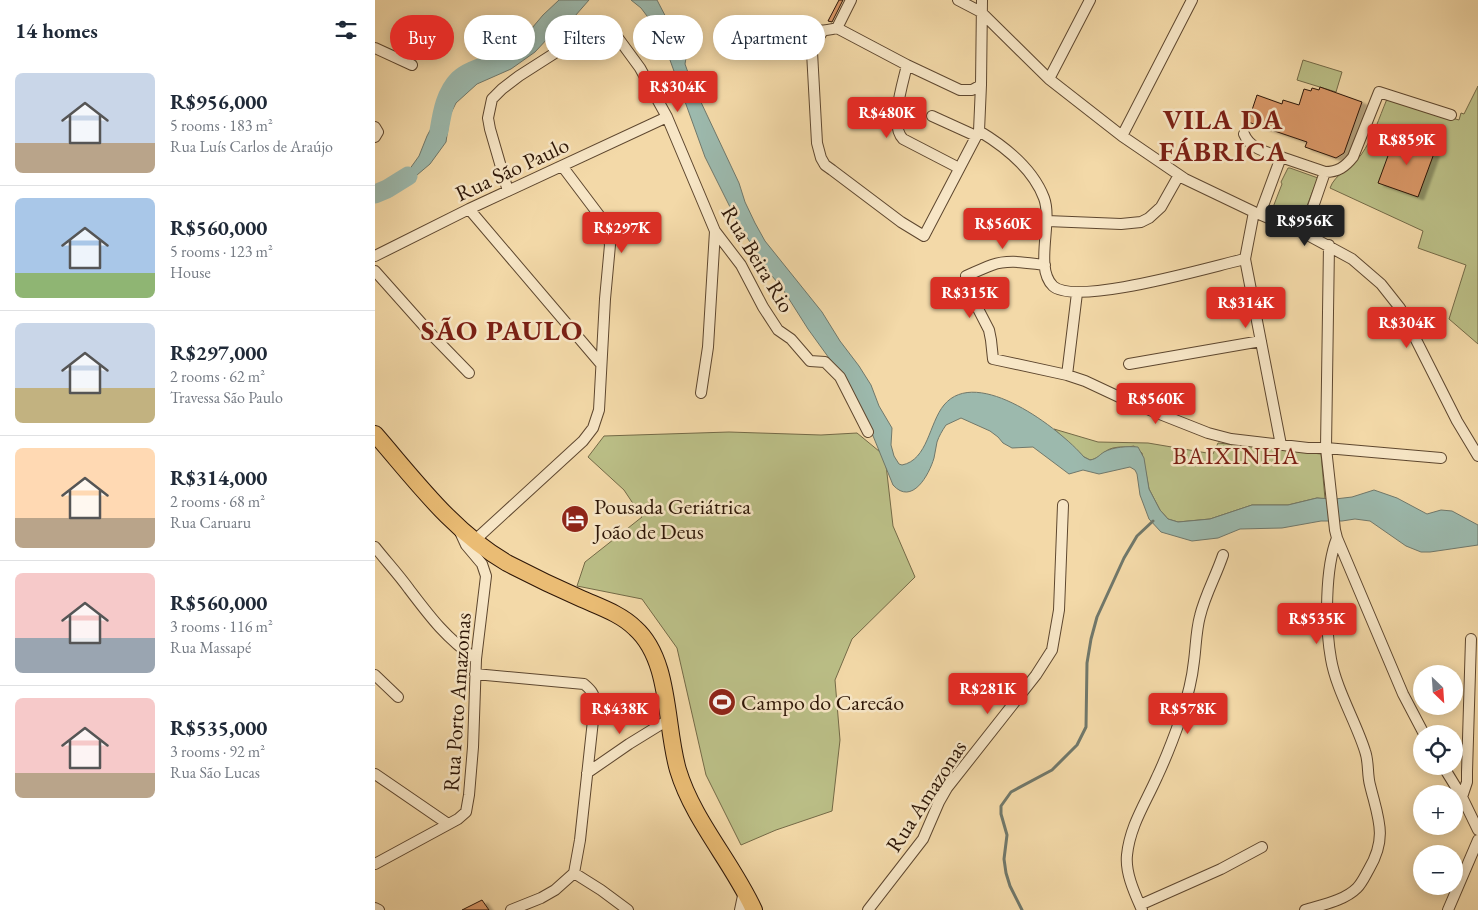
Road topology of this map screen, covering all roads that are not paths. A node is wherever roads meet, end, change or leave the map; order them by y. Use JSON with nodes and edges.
{"nodes":[{"id":1,"x":851,"y":0,"type":"edge"},
{"id":2,"x":958,"y":0,"type":"edge"},
{"id":3,"x":983,"y":0,"type":"edge"},
{"id":4,"x":1089,"y":0,"type":"edge"},
{"id":5,"x":1191,"y":0,"type":"edge"},
{"id":6,"x":981,"y":12,"type":"junction"},
{"id":7,"x":837,"y":28,"type":"junction"},
{"id":8,"x":825,"y":31,"type":"edge"},
{"id":9,"x":375,"y":48,"type":"edge"},
{"id":10,"x":812,"y":60,"type":"edge"},
{"id":11,"x":412,"y":65,"type":"dead end"},
{"id":12,"x":907,"y":65,"type":"junction"},
{"id":13,"x":1049,"y":79,"type":"junction"},
{"id":14,"x":981,"y":85,"type":"junction"},
{"id":15,"x":1451,"y":115,"type":"dead end"},
{"id":16,"x":932,"y":116,"type":"dead end"},
{"id":17,"x":667,"y":117,"type":"junction"},
{"id":18,"x":375,"y":126,"type":"edge"},
{"id":19,"x":977,"y":133,"type":"junction"},
{"id":20,"x":1244,"y":134,"type":"dead end"},
{"id":21,"x":1123,"y":136,"type":"junction"},
{"id":22,"x":375,"y":137,"type":"edge"},
{"id":23,"x":1281,"y":157,"type":"junction"},
{"id":24,"x":562,"y":166,"type":"junction"},
{"id":25,"x":959,"y":168,"type":"junction"},
{"id":26,"x":1325,"y":172,"type":"junction"},
{"id":27,"x":1179,"y":175,"type":"junction"},
{"id":28,"x":509,"y":191,"type":"junction"},
{"id":29,"x":469,"y":209,"type":"junction"},
{"id":30,"x":1257,"y":213,"type":"junction"},
{"id":31,"x":1047,"y":221,"type":"junction"},
{"id":32,"x":715,"y":231,"type":"junction"},
{"id":33,"x":1304,"y":233,"type":"junction"},
{"id":34,"x":1329,"y":245,"type":"junction"},
{"id":35,"x":375,"y":256,"type":"edge"},
{"id":36,"x":1245,"y":259,"type":"junction"},
{"id":37,"x":1045,"y":266,"type":"junction"},
{"id":38,"x":375,"y":271,"type":"edge"},
{"id":39,"x":1077,"y":293,"type":"junction"},
{"id":40,"x":1261,"y":341,"type":"junction"},
{"id":41,"x":601,"y":364,"type":"junction"},
{"id":42,"x":1129,"y":364,"type":"dead end"},
{"id":43,"x":469,"y":373,"type":"dead end"},
{"id":44,"x":1067,"y":375,"type":"junction"},
{"id":45,"x":701,"y":393,"type":"dead end"},
{"id":46,"x":868,"y":432,"type":"dead end"},
{"id":47,"x":375,"y":434,"type":"edge"},
{"id":48,"x":1281,"y":445,"type":"junction"},
{"id":49,"x":1325,"y":448,"type":"junction"},
{"id":50,"x":1478,"y":456,"type":"edge"},
{"id":51,"x":1441,"y":458,"type":"dead end"},
{"id":52,"x":1063,"y":505,"type":"dead end"},
{"id":53,"x":459,"y":528,"type":"junction"},
{"id":54,"x":1336,"y":534,"type":"junction"},
{"id":55,"x":474,"y":541,"type":"junction"},
{"id":56,"x":375,"y":547,"type":"edge"},
{"id":57,"x":1223,"y":556,"type":"dead end"},
{"id":58,"x":1471,"y":638,"type":"dead end"},
{"id":59,"x":476,"y":659,"type":"junction"},
{"id":60,"x":475,"y":674,"type":"junction"},
{"id":61,"x":375,"y":675,"type":"edge"},
{"id":62,"x":398,"y":696,"type":"dead end"},
{"id":63,"x":667,"y":720,"type":"junction"},
{"id":64,"x":1419,"y":725,"type":"edge"},
{"id":65,"x":587,"y":773,"type":"junction"},
{"id":66,"x":375,"y":774,"type":"edge"},
{"id":67,"x":1463,"y":792,"type":"edge"},
{"id":68,"x":1463,"y":801,"type":"edge"},
{"id":69,"x":448,"y":824,"type":"junction"},
{"id":70,"x":1478,"y":830,"type":"edge"},
{"id":71,"x":1478,"y":840,"type":"edge"},
{"id":72,"x":1262,"y":848,"type":"dead end"},
{"id":73,"x":375,"y":864,"type":"edge"},
{"id":74,"x":573,"y":873,"type":"junction"},
{"id":75,"x":745,"y":890,"type":"junction"},
{"id":76,"x":375,"y":908,"type":"edge"},
{"id":77,"x":1141,"y":908,"type":"edge"},
{"id":78,"x":379,"y":910,"type":"edge"},
{"id":79,"x":511,"y":910,"type":"edge"},
{"id":80,"x":628,"y":910,"type":"edge"},
{"id":81,"x":741,"y":910,"type":"edge"},
{"id":82,"x":754,"y":910,"type":"edge"},
{"id":83,"x":868,"y":910,"type":"edge"},
{"id":84,"x":1305,"y":910,"type":"edge"},
{"id":85,"x":1448,"y":910,"type":"edge"}],
"edges":[{"from":1,"to":7,"type":"street"},
{"from":2,"to":6,"type":"street"},
{"from":3,"to":6,"type":"street"},
{"from":4,"to":13,"type":"street"},
{"from":5,"to":21,"type":"street"},
{"from":6,"to":13,"type":"street"},
{"from":6,"to":14,"type":"street"},
{"from":7,"to":8,"type":"street"},
{"from":7,"to":12,"type":"street"},
{"from":9,"to":11,"type":"street"},
{"from":10,"to":25,"type":"street"},
{"from":12,"to":14,"type":"street"},
{"from":12,"to":25,"type":"street"},
{"from":13,"to":21,"type":"street"},
{"from":14,"to":19,"type":"street"},
{"from":15,"to":26,"type":"street"},
{"from":16,"to":19,"type":"street"},
{"from":17,"to":24,"type":"street","name":"Rua São Paulo"},
{"from":17,"to":28,"type":"street","name":"Rua Beira Rio"},
{"from":17,"to":32,"type":"street","name":"Rua Beira Rio"},
{"from":18,"to":22,"type":"street"},
{"from":19,"to":25,"type":"street"},
{"from":19,"to":31,"type":"street"},
{"from":20,"to":23,"type":"street"},
{"from":21,"to":27,"type":"street"},
{"from":23,"to":26,"type":"street"},
{"from":23,"to":30,"type":"street"},
{"from":24,"to":28,"type":"street","name":"Rua São Paulo"},
{"from":24,"to":41,"type":"street"},
{"from":26,"to":33,"type":"street"},
{"from":27,"to":30,"type":"street"},
{"from":27,"to":31,"type":"street"},
{"from":28,"to":29,"type":"street","name":"Rua São Paulo"},
{"from":29,"to":35,"type":"street","name":"Rua São Paulo"},
{"from":29,"to":41,"type":"street"},
{"from":30,"to":33,"type":"street"},
{"from":30,"to":36,"type":"street"},
{"from":31,"to":37,"type":"street"},
{"from":32,"to":45,"type":"street"},
{"from":32,"to":46,"type":"street","name":"Rua Beira Rio"},
{"from":33,"to":34,"type":"street"},
{"from":34,"to":49,"type":"street"},
{"from":34,"to":50,"type":"street"},
{"from":36,"to":39,"type":"street"},
{"from":36,"to":40,"type":"street"},
{"from":37,"to":39,"type":"street"},
{"from":37,"to":44,"type":"street"},
{"from":38,"to":43,"type":"street"},
{"from":39,"to":44,"type":"street"},
{"from":40,"to":42,"type":"street"},
{"from":40,"to":48,"type":"street"},
{"from":41,"to":55,"type":"street"},
{"from":44,"to":48,"type":"street"},
{"from":47,"to":53,"type":"main road"},
{"from":48,"to":49,"type":"street"},
{"from":49,"to":51,"type":"street"},
{"from":49,"to":54,"type":"street"},
{"from":52,"to":83,"type":"street","name":"Rua Amazonas"},
{"from":53,"to":55,"type":"main road"},
{"from":53,"to":59,"type":"street","name":"Rua Porto Amazonas"},
{"from":54,"to":64,"type":"street"},
{"from":54,"to":84,"type":"street"},
{"from":55,"to":63,"type":"main road"},
{"from":56,"to":59,"type":"street"},
{"from":57,"to":77,"type":"street"},
{"from":58,"to":67,"type":"street"},
{"from":59,"to":60,"type":"street","name":"Rua Porto Amazonas"},
{"from":60,"to":65,"type":"street"},
{"from":60,"to":69,"type":"street","name":"Rua Porto Amazonas"},
{"from":61,"to":62,"type":"street"},
{"from":63,"to":65,"type":"street"},
{"from":63,"to":75,"type":"main road"},
{"from":65,"to":74,"type":"street"},
{"from":66,"to":69,"type":"street"},
{"from":68,"to":70,"type":"street"},
{"from":69,"to":73,"type":"street","name":"Rua Porto Amazonas"},
{"from":71,"to":85,"type":"street"},
{"from":72,"to":77,"type":"street"},
{"from":74,"to":79,"type":"street"},
{"from":74,"to":80,"type":"street"},
{"from":75,"to":81,"type":"street"},
{"from":75,"to":82,"type":"main road"},
{"from":76,"to":78,"type":"street"}]}
